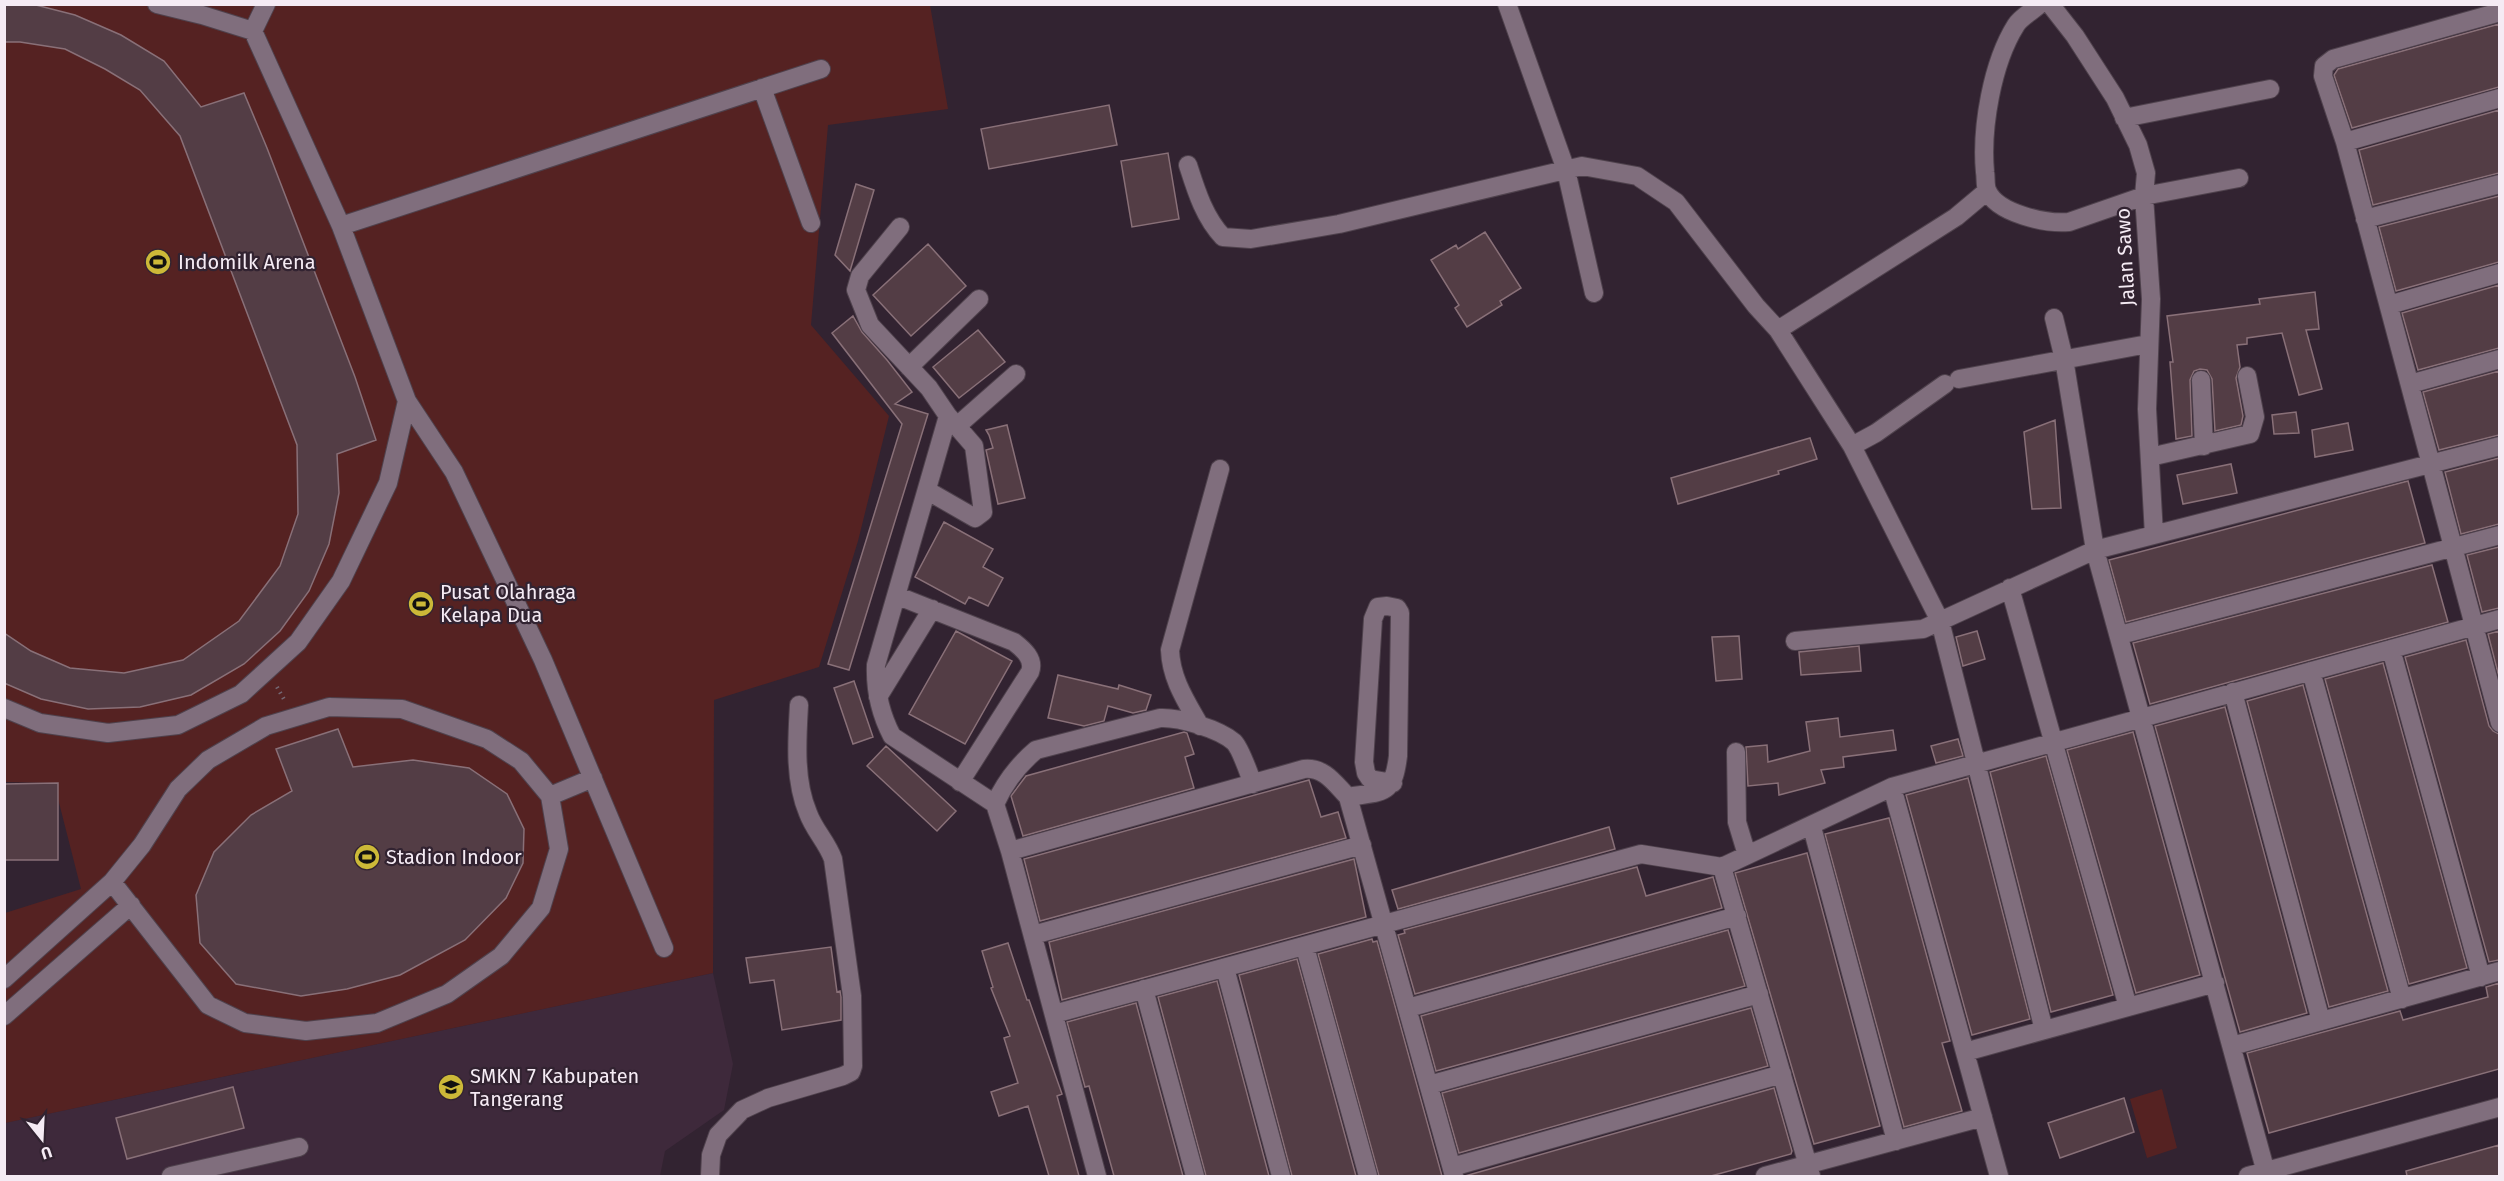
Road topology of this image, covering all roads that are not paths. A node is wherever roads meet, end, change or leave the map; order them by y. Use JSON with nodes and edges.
{"nodes":[{"id":1,"x":157,"y":4,"type":"edge"},
{"id":2,"x":266,"y":4,"type":"edge"},
{"id":3,"x":1507,"y":4,"type":"edge"},
{"id":4,"x":2040,"y":4,"type":"edge"},
{"id":5,"x":2050,"y":4,"type":"edge"},
{"id":6,"x":2499,"y":12,"type":"edge"},
{"id":7,"x":254,"y":31,"type":"junction"},
{"id":8,"x":821,"y":69,"type":"dead end"},
{"id":9,"x":762,"y":88,"type":"junction"},
{"id":10,"x":2270,"y":89,"type":"dead end"},
{"id":11,"x":2499,"y":98,"type":"edge"},
{"id":12,"x":2124,"y":118,"type":"junction"},
{"id":13,"x":2345,"y":142,"type":"junction"},
{"id":14,"x":1188,"y":165,"type":"dead end"},
{"id":15,"x":1566,"y":170,"type":"junction"},
{"id":16,"x":2239,"y":178,"type":"dead end"},
{"id":17,"x":2499,"y":184,"type":"edge"},
{"id":18,"x":1987,"y":190,"type":"junction"},
{"id":19,"x":2144,"y":196,"type":"junction"},
{"id":20,"x":2365,"y":219,"type":"junction"},
{"id":21,"x":811,"y":223,"type":"dead end"},
{"id":22,"x":341,"y":226,"type":"junction"},
{"id":23,"x":900,"y":227,"type":"dead end"},
{"id":24,"x":2499,"y":273,"type":"edge"},
{"id":25,"x":1594,"y":293,"type":"dead end"},
{"id":26,"x":979,"y":298,"type":"dead end"},
{"id":27,"x":2389,"y":305,"type":"junction"},
{"id":28,"x":2054,"y":318,"type":"dead end"},
{"id":29,"x":1779,"y":330,"type":"junction"},
{"id":30,"x":2148,"y":344,"type":"junction"},
{"id":31,"x":2064,"y":359,"type":"junction"},
{"id":32,"x":2499,"y":359,"type":"edge"},
{"id":33,"x":909,"y":367,"type":"junction"},
{"id":34,"x":1016,"y":374,"type":"dead end"},
{"id":35,"x":2247,"y":376,"type":"dead end"},
{"id":36,"x":2201,"y":380,"type":"dead end"},
{"id":37,"x":2410,"y":384,"type":"junction"},
{"id":38,"x":407,"y":401,"type":"junction"},
{"id":39,"x":952,"y":421,"type":"junction"},
{"id":40,"x":1852,"y":446,"type":"junction"},
{"id":41,"x":2204,"y":446,"type":"junction"},
{"id":42,"x":2499,"y":446,"type":"edge"},
{"id":43,"x":2150,"y":457,"type":"junction"},
{"id":44,"x":2432,"y":464,"type":"junction"},
{"id":45,"x":1220,"y":469,"type":"dead end"},
{"id":46,"x":928,"y":491,"type":"junction"},
{"id":47,"x":2154,"y":535,"type":"junction"},
{"id":48,"x":2499,"y":535,"type":"edge"},
{"id":49,"x":2454,"y":547,"type":"junction"},
{"id":50,"x":2095,"y":550,"type":"junction"},
{"id":51,"x":2010,"y":588,"type":"junction"},
{"id":52,"x":897,"y":596,"type":"junction"},
{"id":53,"x":932,"y":609,"type":"junction"},
{"id":54,"x":2499,"y":619,"type":"edge"},
{"id":55,"x":1940,"y":621,"type":"junction"},
{"id":56,"x":2475,"y":626,"type":"junction"},
{"id":57,"x":2120,"y":635,"type":"junction"},
{"id":58,"x":1795,"y":641,"type":"dead end"},
{"id":59,"x":2391,"y":649,"type":"junction"},
{"id":60,"x":2311,"y":671,"type":"junction"},
{"id":61,"x":2233,"y":693,"type":"junction"},
{"id":62,"x":1369,"y":696,"type":"junction"},
{"id":63,"x":878,"y":697,"type":"junction"},
{"id":64,"x":1399,"y":698,"type":"junction"},
{"id":65,"x":799,"y":705,"type":"dead end"},
{"id":66,"x":4,"y":708,"type":"edge"},
{"id":67,"x":2143,"y":718,"type":"junction"},
{"id":68,"x":2499,"y":723,"type":"edge"},
{"id":69,"x":1200,"y":726,"type":"junction"},
{"id":70,"x":2055,"y":742,"type":"junction"},
{"id":71,"x":1736,"y":752,"type":"dead end"},
{"id":72,"x":1977,"y":763,"type":"junction"},
{"id":73,"x":593,"y":778,"type":"junction"},
{"id":74,"x":960,"y":782,"type":"junction"},
{"id":75,"x":1393,"y":783,"type":"junction"},
{"id":76,"x":1253,"y":784,"type":"junction"},
{"id":77,"x":1892,"y":787,"type":"junction"},
{"id":78,"x":550,"y":796,"type":"junction"},
{"id":79,"x":1348,"y":797,"type":"junction"},
{"id":80,"x":995,"y":804,"type":"junction"},
{"id":81,"x":1812,"y":826,"type":"junction"},
{"id":82,"x":1362,"y":845,"type":"junction"},
{"id":83,"x":1010,"y":851,"type":"junction"},
{"id":84,"x":1747,"y":855,"type":"junction"},
{"id":85,"x":1722,"y":867,"type":"junction"},
{"id":86,"x":112,"y":882,"type":"junction"},
{"id":87,"x":131,"y":905,"type":"junction"},
{"id":88,"x":1737,"y":916,"type":"junction"},
{"id":89,"x":1384,"y":925,"type":"junction"},
{"id":90,"x":1033,"y":935,"type":"junction"},
{"id":91,"x":1305,"y":946,"type":"junction"},
{"id":92,"x":664,"y":948,"type":"dead end"},
{"id":93,"x":1224,"y":968,"type":"junction"},
{"id":94,"x":2499,"y":971,"type":"edge"},
{"id":95,"x":2481,"y":976,"type":"junction"},
{"id":96,"x":4,"y":979,"type":"edge"},
{"id":97,"x":2215,"y":983,"type":"junction"},
{"id":98,"x":1144,"y":989,"type":"junction"},
{"id":99,"x":1759,"y":994,"type":"junction"},
{"id":100,"x":2402,"y":999,"type":"junction"},
{"id":101,"x":2128,"y":1007,"type":"junction"},
{"id":102,"x":1407,"y":1008,"type":"junction"},
{"id":103,"x":1054,"y":1014,"type":"junction"},
{"id":104,"x":4,"y":1016,"type":"edge"},
{"id":105,"x":2321,"y":1021,"type":"junction"},
{"id":106,"x":2044,"y":1030,"type":"junction"},
{"id":107,"x":2232,"y":1046,"type":"junction"},
{"id":108,"x":1965,"y":1052,"type":"junction"},
{"id":109,"x":1782,"y":1074,"type":"junction"},
{"id":110,"x":1429,"y":1085,"type":"junction"},
{"id":111,"x":2499,"y":1107,"type":"edge"},
{"id":112,"x":1983,"y":1117,"type":"junction"},
{"id":113,"x":1896,"y":1140,"type":"junction"},
{"id":114,"x":299,"y":1147,"type":"dead end"},
{"id":115,"x":1810,"y":1171,"type":"edge"},
{"id":116,"x":1453,"y":1172,"type":"edge"},
{"id":117,"x":2260,"y":1175,"type":"edge"},
{"id":118,"x":171,"y":1176,"type":"edge"},
{"id":119,"x":710,"y":1176,"type":"edge"},
{"id":120,"x":1097,"y":1176,"type":"edge"},
{"id":121,"x":1195,"y":1176,"type":"edge"},
{"id":122,"x":1281,"y":1176,"type":"edge"},
{"id":123,"x":1368,"y":1176,"type":"edge"},
{"id":124,"x":1765,"y":1176,"type":"edge"},
{"id":125,"x":1999,"y":1176,"type":"edge"}],
"edges":[{"from":1,"to":7,"type":"street"},
{"from":2,"to":7,"type":"street"},
{"from":3,"to":15,"type":"street"},
{"from":4,"to":18,"type":"street"},
{"from":5,"to":12,"type":"street","name":"Jalan Sawo"},
{"from":6,"to":13,"type":"street"},
{"from":7,"to":22,"type":"street"},
{"from":8,"to":9,"type":"street"},
{"from":9,"to":21,"type":"street"},
{"from":9,"to":22,"type":"street"},
{"from":10,"to":12,"type":"street"},
{"from":11,"to":13,"type":"street"},
{"from":12,"to":19,"type":"street","name":"Jalan Sawo"},
{"from":13,"to":20,"type":"street"},
{"from":14,"to":15,"type":"street"},
{"from":15,"to":25,"type":"street"},
{"from":15,"to":29,"type":"street"},
{"from":16,"to":19,"type":"street"},
{"from":17,"to":20,"type":"street"},
{"from":18,"to":19,"type":"street"},
{"from":18,"to":29,"type":"street"},
{"from":19,"to":30,"type":"street","name":"Jalan Sawo"},
{"from":20,"to":27,"type":"street"},
{"from":22,"to":38,"type":"street"},
{"from":23,"to":33,"type":"street"},
{"from":24,"to":27,"type":"street"},
{"from":26,"to":33,"type":"street"},
{"from":27,"to":37,"type":"street"},
{"from":28,"to":31,"type":"street"},
{"from":29,"to":40,"type":"street"},
{"from":30,"to":31,"type":"street"},
{"from":30,"to":43,"type":"street","name":"Jalan Sawo"},
{"from":31,"to":40,"type":"street"},
{"from":31,"to":50,"type":"street"},
{"from":32,"to":37,"type":"street"},
{"from":33,"to":39,"type":"street"},
{"from":34,"to":39,"type":"street"},
{"from":35,"to":41,"type":"street"},
{"from":36,"to":41,"type":"street"},
{"from":37,"to":44,"type":"street"},
{"from":38,"to":66,"type":"street"},
{"from":38,"to":73,"type":"street"},
{"from":39,"to":46,"type":"street"},
{"from":39,"to":46,"type":"street"},
{"from":40,"to":55,"type":"street"},
{"from":41,"to":43,"type":"street"},
{"from":42,"to":44,"type":"street"},
{"from":43,"to":47,"type":"street","name":"Jalan Sawo"},
{"from":44,"to":47,"type":"street"},
{"from":44,"to":49,"type":"street"},
{"from":45,"to":69,"type":"street"},
{"from":46,"to":52,"type":"street"},
{"from":47,"to":50,"type":"street"},
{"from":48,"to":49,"type":"street"},
{"from":49,"to":56,"type":"street"},
{"from":49,"to":57,"type":"street"},
{"from":50,"to":51,"type":"street"},
{"from":50,"to":57,"type":"street"},
{"from":51,"to":55,"type":"street"},
{"from":51,"to":70,"type":"street"},
{"from":52,"to":53,"type":"street"},
{"from":52,"to":63,"type":"street"},
{"from":53,"to":63,"type":"street"},
{"from":53,"to":74,"type":"street"},
{"from":54,"to":56,"type":"street"},
{"from":55,"to":58,"type":"street"},
{"from":55,"to":72,"type":"street"},
{"from":56,"to":59,"type":"street"},
{"from":56,"to":68,"type":"street"},
{"from":57,"to":67,"type":"street"},
{"from":59,"to":60,"type":"street"},
{"from":59,"to":95,"type":"street"},
{"from":60,"to":61,"type":"street"},
{"from":60,"to":100,"type":"street"},
{"from":61,"to":67,"type":"street"},
{"from":61,"to":105,"type":"street"},
{"from":62,"to":64,"type":"street"},
{"from":62,"to":64,"type":"street"},
{"from":62,"to":75,"type":"street"},
{"from":63,"to":74,"type":"street"},
{"from":64,"to":75,"type":"street"},
{"from":65,"to":119,"type":"street"},
{"from":67,"to":70,"type":"street"},
{"from":67,"to":97,"type":"street"},
{"from":69,"to":76,"type":"street"},
{"from":69,"to":80,"type":"street"},
{"from":70,"to":72,"type":"street"},
{"from":70,"to":101,"type":"street"},
{"from":71,"to":84,"type":"street"},
{"from":72,"to":77,"type":"street"},
{"from":72,"to":106,"type":"street"},
{"from":73,"to":78,"type":"street"},
{"from":73,"to":92,"type":"street"},
{"from":74,"to":80,"type":"street"},
{"from":75,"to":79,"type":"street"},
{"from":76,"to":79,"type":"street"},
{"from":76,"to":83,"type":"street"},
{"from":77,"to":81,"type":"street"},
{"from":77,"to":108,"type":"street"},
{"from":78,"to":86,"type":"street"},
{"from":78,"to":87,"type":"street"},
{"from":79,"to":82,"type":"street"},
{"from":80,"to":83,"type":"street"},
{"from":81,"to":84,"type":"street"},
{"from":81,"to":113,"type":"street"},
{"from":82,"to":89,"type":"street"},
{"from":82,"to":90,"type":"street"},
{"from":83,"to":90,"type":"street"},
{"from":84,"to":85,"type":"street"},
{"from":85,"to":88,"type":"street"},
{"from":85,"to":89,"type":"street"},
{"from":86,"to":87,"type":"street"},
{"from":86,"to":96,"type":"street"},
{"from":87,"to":104,"type":"street"},
{"from":88,"to":99,"type":"street"},
{"from":88,"to":102,"type":"street"},
{"from":89,"to":91,"type":"street"},
{"from":89,"to":102,"type":"street"},
{"from":90,"to":103,"type":"street"},
{"from":91,"to":93,"type":"street"},
{"from":91,"to":123,"type":"street"},
{"from":93,"to":98,"type":"street"},
{"from":93,"to":122,"type":"street"},
{"from":94,"to":95,"type":"street"},
{"from":95,"to":100,"type":"street"},
{"from":97,"to":101,"type":"street"},
{"from":97,"to":107,"type":"street"},
{"from":98,"to":103,"type":"street"},
{"from":98,"to":121,"type":"street"},
{"from":99,"to":109,"type":"street"},
{"from":99,"to":110,"type":"street"},
{"from":100,"to":105,"type":"street"},
{"from":101,"to":106,"type":"street"},
{"from":102,"to":110,"type":"street"},
{"from":103,"to":120,"type":"street"},
{"from":105,"to":107,"type":"street"},
{"from":106,"to":108,"type":"street"},
{"from":107,"to":117,"type":"street"},
{"from":108,"to":112,"type":"street"},
{"from":109,"to":115,"type":"street"},
{"from":109,"to":116,"type":"street"},
{"from":110,"to":116,"type":"street"},
{"from":111,"to":117,"type":"street"},
{"from":112,"to":113,"type":"street"},
{"from":112,"to":125,"type":"street"},
{"from":113,"to":115,"type":"street"},
{"from":114,"to":118,"type":"street"},
{"from":115,"to":124,"type":"street"}]}
